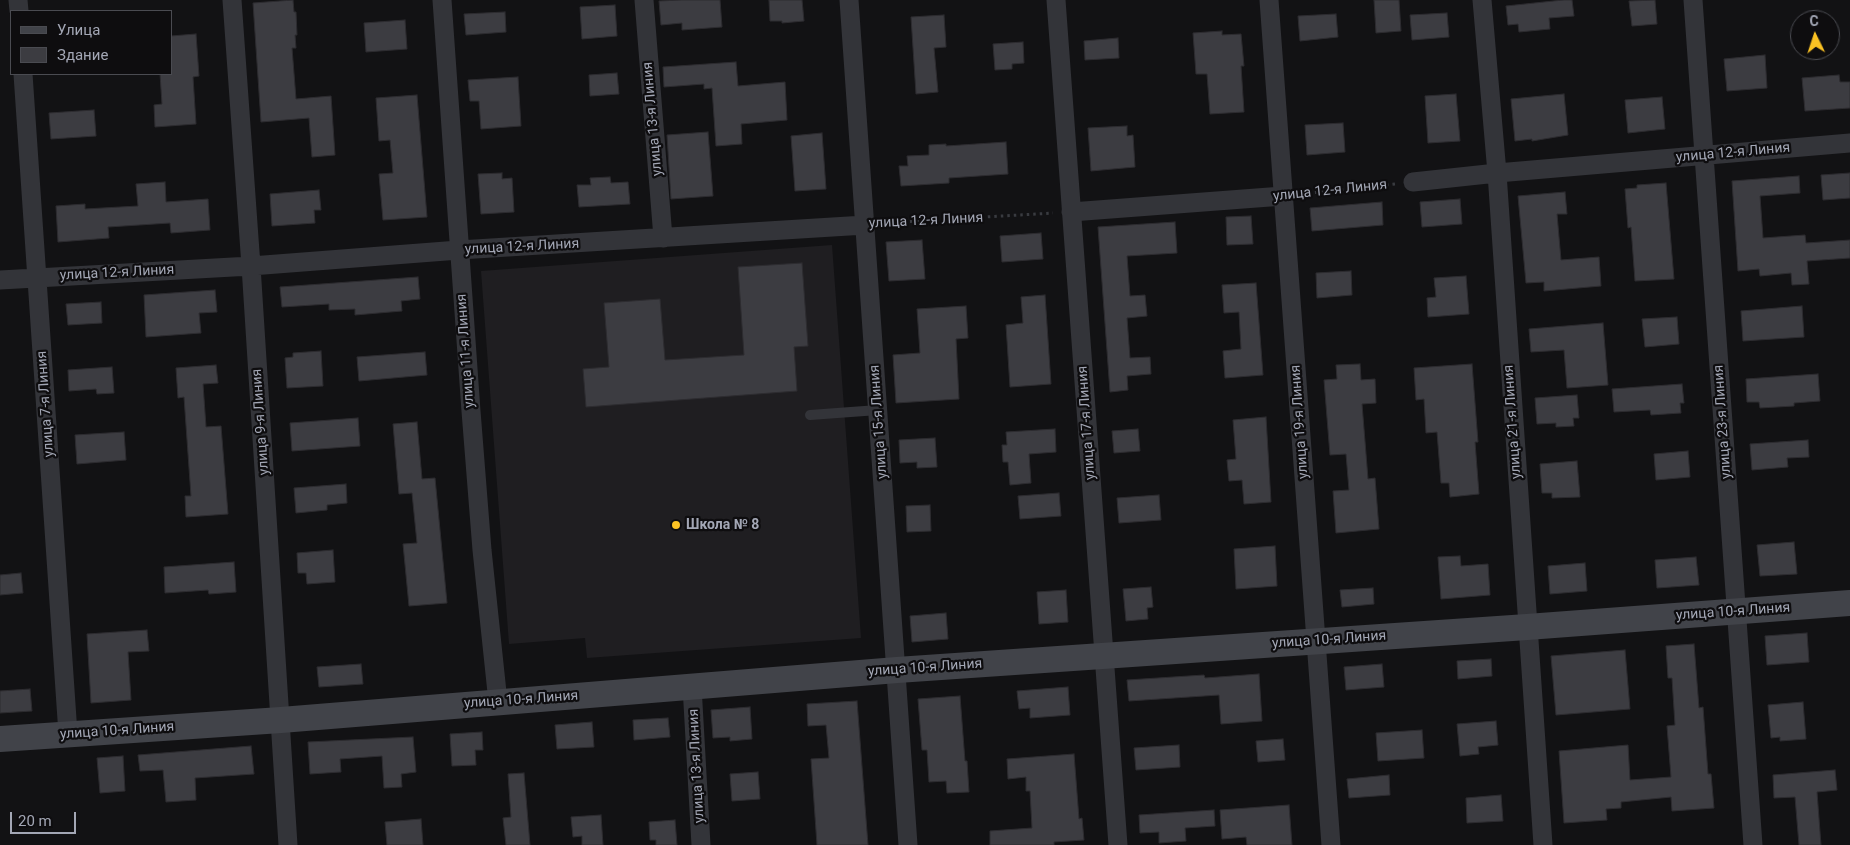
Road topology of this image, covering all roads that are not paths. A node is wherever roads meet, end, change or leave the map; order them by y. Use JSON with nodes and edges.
{"nodes":[{"id":1,"x":232,"y":0,"type":"edge"},
{"id":2,"x":442,"y":0,"type":"edge"},
{"id":3,"x":644,"y":0,"type":"edge"},
{"id":4,"x":849,"y":0,"type":"edge"},
{"id":5,"x":1056,"y":0,"type":"edge"},
{"id":6,"x":1269,"y":0,"type":"edge"},
{"id":7,"x":1482,"y":0,"type":"edge"},
{"id":8,"x":1692,"y":0,"type":"edge"},
{"id":9,"x":24,"y":75,"type":"edge"},
{"id":10,"x":1850,"y":143,"type":"edge"},
{"id":11,"x":1704,"y":155,"type":"junction"},
{"id":12,"x":1497,"y":173,"type":"junction"},
{"id":13,"x":1413,"y":182,"type":"road end"},
{"id":14,"x":1283,"y":196,"type":"junction"},
{"id":15,"x":1071,"y":212,"type":"junction"},
{"id":16,"x":865,"y":225,"type":"junction"},
{"id":17,"x":663,"y":238,"type":"junction"},
{"id":18,"x":459,"y":250,"type":"junction"},
{"id":19,"x":251,"y":266,"type":"junction"},
{"id":20,"x":38,"y":277,"type":"junction"},
{"id":21,"x":0,"y":280,"type":"edge"},
{"id":22,"x":878,"y":410,"type":"junction"},
{"id":23,"x":810,"y":415,"type":"dead end"},
{"id":24,"x":1850,"y":603,"type":"edge"},
{"id":25,"x":1737,"y":611,"type":"junction"},
{"id":26,"x":1526,"y":627,"type":"junction"},
{"id":27,"x":1317,"y":641,"type":"junction"},
{"id":28,"x":1104,"y":656,"type":"junction"},
{"id":29,"x":897,"y":670,"type":"junction"},
{"id":30,"x":692,"y":686,"type":"junction"},
{"id":31,"x":498,"y":702,"type":"junction"},
{"id":32,"x":281,"y":720,"type":"junction"},
{"id":33,"x":68,"y":734,"type":"junction"},
{"id":34,"x":0,"y":739,"type":"edge"},
{"id":35,"x":288,"y":845,"type":"edge"},
{"id":36,"x":701,"y":845,"type":"edge"},
{"id":37,"x":908,"y":845,"type":"edge"},
{"id":38,"x":1118,"y":845,"type":"edge"},
{"id":39,"x":1331,"y":845,"type":"edge"},
{"id":40,"x":1543,"y":845,"type":"edge"},
{"id":41,"x":1753,"y":845,"type":"edge"}],
"edges":[{"from":1,"to":19,"type":"street","name":"улица 9-я Линия"},
{"from":2,"to":18,"type":"street","name":"улица 11-я Линия"},
{"from":3,"to":17,"type":"street","name":"улица 13-я Линия"},
{"from":4,"to":16,"type":"street","name":"улица 15-я Линия"},
{"from":5,"to":15,"type":"street","name":"улица 17-я Линия"},
{"from":6,"to":14,"type":"street","name":"улица 19-я Линия"},
{"from":7,"to":12,"type":"street","name":"улица 21-я Линия"},
{"from":8,"to":11,"type":"street","name":"улица 23-я Линия"},
{"from":9,"to":20,"type":"street","name":"улица 7-я Линия"},
{"from":10,"to":11,"type":"street","name":"улица 12-я Линия"},
{"from":11,"to":12,"type":"street","name":"улица 12-я Линия"},
{"from":11,"to":25,"type":"street","name":"улица 23-я Линия"},
{"from":12,"to":13,"type":"street","name":"улица 12-я Линия"},
{"from":12,"to":26,"type":"street","name":"улица 21-я Линия"},
{"from":14,"to":15,"type":"street","name":"улица 12-я Линия"},
{"from":14,"to":27,"type":"street","name":"улица 19-я Линия"},
{"from":15,"to":28,"type":"street","name":"улица 17-я Линия"},
{"from":16,"to":17,"type":"street","name":"улица 12-я Линия"},
{"from":16,"to":22,"type":"street","name":"улица 15-я Линия"},
{"from":17,"to":18,"type":"street","name":"улица 12-я Линия"},
{"from":18,"to":19,"type":"street","name":"улица 12-я Линия"},
{"from":18,"to":31,"type":"street","name":"улица 11-я Линия"},
{"from":19,"to":20,"type":"street","name":"улица 12-я Линия"},
{"from":19,"to":32,"type":"street","name":"улица 9-я Линия"},
{"from":20,"to":21,"type":"street","name":"улица 12-я Линия"},
{"from":20,"to":33,"type":"street","name":"улица 7-я Линия"},
{"from":22,"to":23,"type":"lane"},
{"from":22,"to":29,"type":"street","name":"улица 15-я Линия"},
{"from":24,"to":25,"type":"street","name":"улица 10-я Линия"},
{"from":25,"to":26,"type":"street","name":"улица 10-я Линия"},
{"from":25,"to":41,"type":"street","name":"улица 23-я Линия"},
{"from":26,"to":27,"type":"street","name":"улица 10-я Линия"},
{"from":26,"to":40,"type":"street","name":"улица 21-я Линия"},
{"from":27,"to":28,"type":"street","name":"улица 10-я Линия"},
{"from":27,"to":39,"type":"street","name":"улица 19-я Линия"},
{"from":28,"to":29,"type":"street","name":"улица 10-я Линия"},
{"from":28,"to":38,"type":"street","name":"улица 17-я Линия"},
{"from":29,"to":30,"type":"street","name":"улица 10-я Линия"},
{"from":29,"to":37,"type":"street","name":"улица 15-я Линия"},
{"from":30,"to":31,"type":"street","name":"улица 10-я Линия"},
{"from":30,"to":36,"type":"street","name":"улица 13-я Линия"},
{"from":31,"to":32,"type":"street","name":"улица 10-я Линия"},
{"from":32,"to":33,"type":"street","name":"улица 10-я Линия"},
{"from":32,"to":35,"type":"street","name":"улица 9-я Линия"},
{"from":33,"to":34,"type":"street","name":"улица 10-я Линия"}]}
